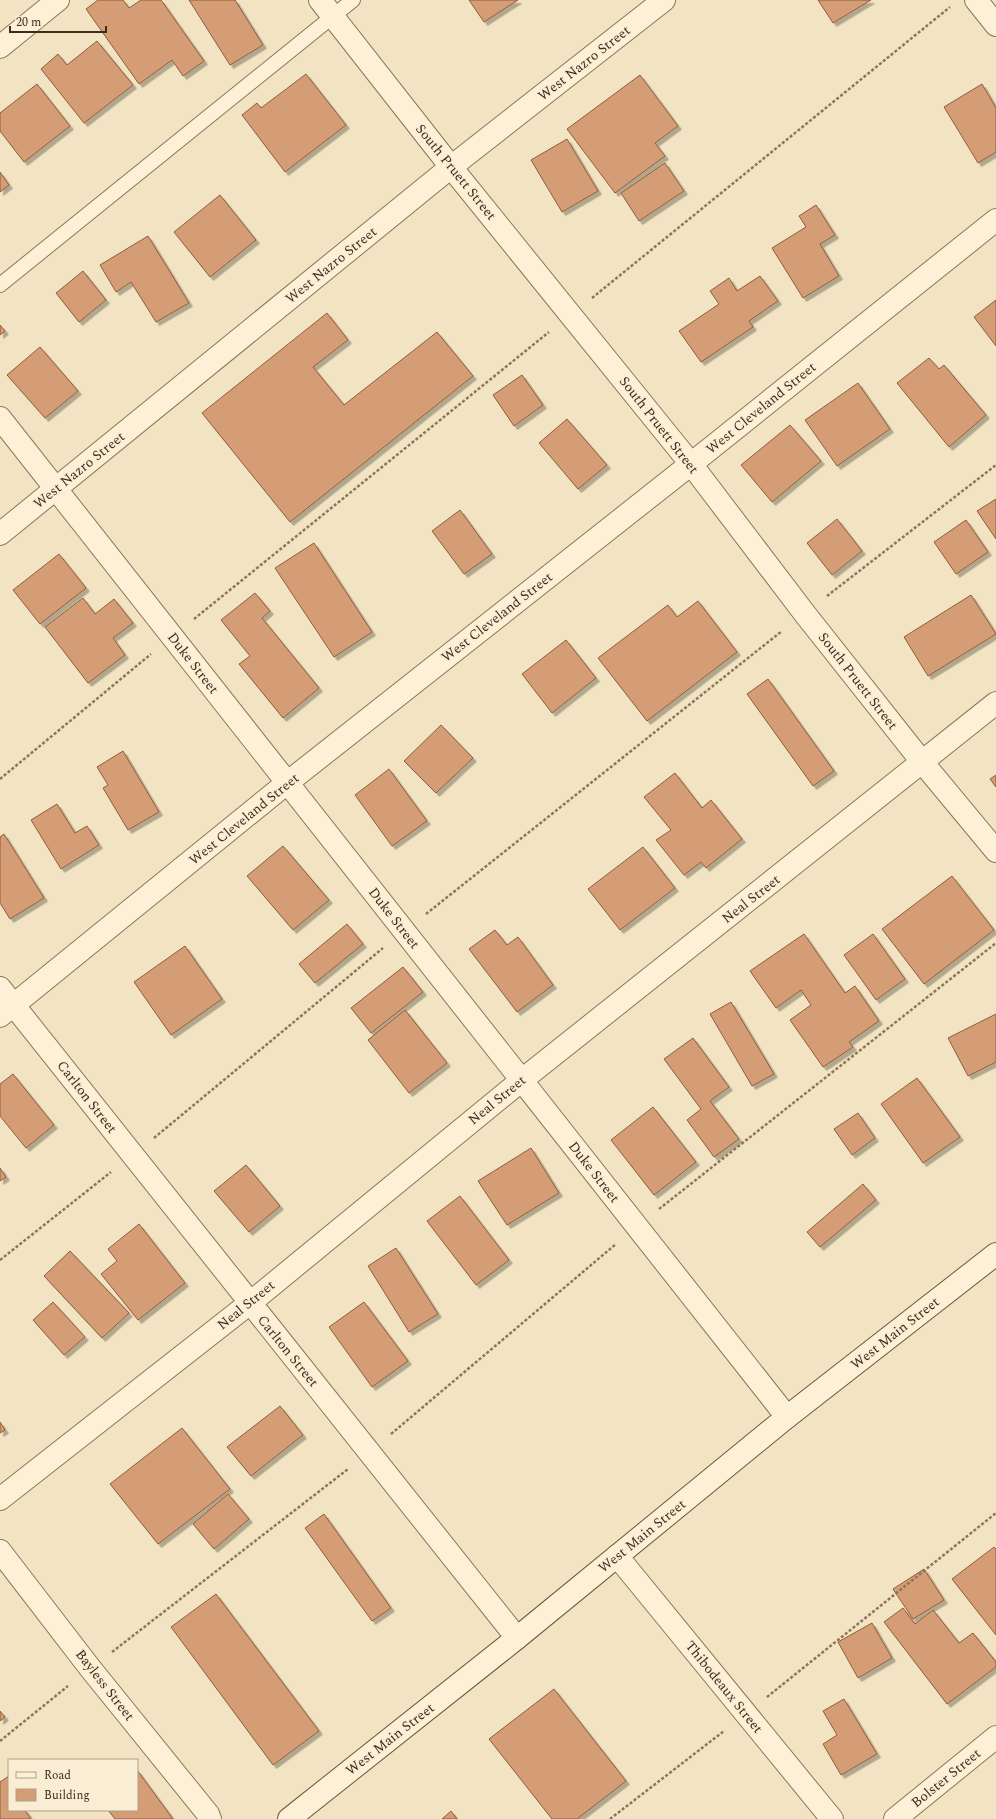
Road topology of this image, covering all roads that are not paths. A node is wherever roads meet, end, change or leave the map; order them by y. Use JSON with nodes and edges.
{"nodes":[{"id":1,"x":58,"y":0,"type":"edge"},
{"id":2,"x":353,"y":0,"type":"edge"},
{"id":3,"x":664,"y":0,"type":"edge"},
{"id":4,"x":976,"y":0,"type":"edge"},
{"id":5,"x":326,"y":8,"type":"edge"},
{"id":6,"x":996,"y":25,"type":"edge"},
{"id":7,"x":0,"y":47,"type":"edge"},
{"id":8,"x":451,"y":167,"type":"junction"},
{"id":9,"x":996,"y":220,"type":"edge"},
{"id":10,"x":0,"y":285,"type":"edge"},
{"id":11,"x":0,"y":418,"type":"edge"},
{"id":12,"x":691,"y":464,"type":"junction"},
{"id":13,"x":56,"y":489,"type":"junction"},
{"id":14,"x":0,"y":534,"type":"edge"},
{"id":15,"x":996,"y":703,"type":"edge"},
{"id":16,"x":923,"y":763,"type":"junction"},
{"id":17,"x":287,"y":783,"type":"junction"},
{"id":18,"x":996,"y":851,"type":"edge"},
{"id":19,"x":0,"y":988,"type":"edge"},
{"id":20,"x":7,"y":1011,"type":"edge"},
{"id":21,"x":522,"y":1080,"type":"junction"},
{"id":22,"x":996,"y":1254,"type":"edge"},
{"id":23,"x":250,"y":1303,"type":"junction"},
{"id":24,"x":787,"y":1417,"type":"junction"},
{"id":25,"x":0,"y":1499,"type":"edge"},
{"id":26,"x":0,"y":1551,"type":"edge"},
{"id":27,"x":617,"y":1556,"type":"junction"},
{"id":28,"x":516,"y":1638,"type":"junction"},
{"id":29,"x":996,"y":1737,"type":"edge"},
{"id":30,"x":210,"y":1819,"type":"edge"},
{"id":31,"x":289,"y":1819,"type":"edge"},
{"id":32,"x":832,"y":1819,"type":"edge"},
{"id":33,"x":895,"y":1819,"type":"edge"}],
"edges":[{"from":1,"to":7,"type":"street"},
{"from":2,"to":5,"type":"lane"},
{"from":3,"to":8,"type":"street","name":"West Nazro Street"},
{"from":4,"to":6,"type":"street"},
{"from":5,"to":8,"type":"street","name":"South Pruett Street"},
{"from":5,"to":10,"type":"lane"},
{"from":8,"to":12,"type":"street","name":"South Pruett Street"},
{"from":8,"to":13,"type":"street","name":"West Nazro Street"},
{"from":9,"to":12,"type":"street","name":"West Cleveland Street"},
{"from":11,"to":13,"type":"street","name":"Duke Street"},
{"from":12,"to":16,"type":"street","name":"South Pruett Street"},
{"from":12,"to":17,"type":"street","name":"West Cleveland Street"},
{"from":13,"to":14,"type":"street","name":"West Nazro Street"},
{"from":13,"to":17,"type":"street","name":"Duke Street"},
{"from":15,"to":16,"type":"street","name":"Neal Street"},
{"from":16,"to":18,"type":"street","name":"South Pruett Street"},
{"from":16,"to":21,"type":"street","name":"Neal Street"},
{"from":17,"to":20,"type":"street","name":"West Cleveland Street"},
{"from":17,"to":21,"type":"street","name":"Duke Street"},
{"from":19,"to":20,"type":"street","name":"Carlton Street"},
{"from":20,"to":23,"type":"street","name":"Carlton Street"},
{"from":21,"to":23,"type":"street","name":"Neal Street"},
{"from":21,"to":24,"type":"street","name":"Duke Street"},
{"from":22,"to":24,"type":"street","name":"West Main Street"},
{"from":23,"to":25,"type":"street","name":"Neal Street"},
{"from":23,"to":28,"type":"street","name":"Carlton Street"},
{"from":24,"to":27,"type":"street","name":"West Main Street"},
{"from":26,"to":30,"type":"street","name":"Bayless Street"},
{"from":27,"to":28,"type":"street","name":"West Main Street"},
{"from":27,"to":32,"type":"street","name":"Thibodeaux Street"},
{"from":28,"to":31,"type":"street","name":"West Main Street"},
{"from":29,"to":33,"type":"street","name":"Bolster Street"}]}
